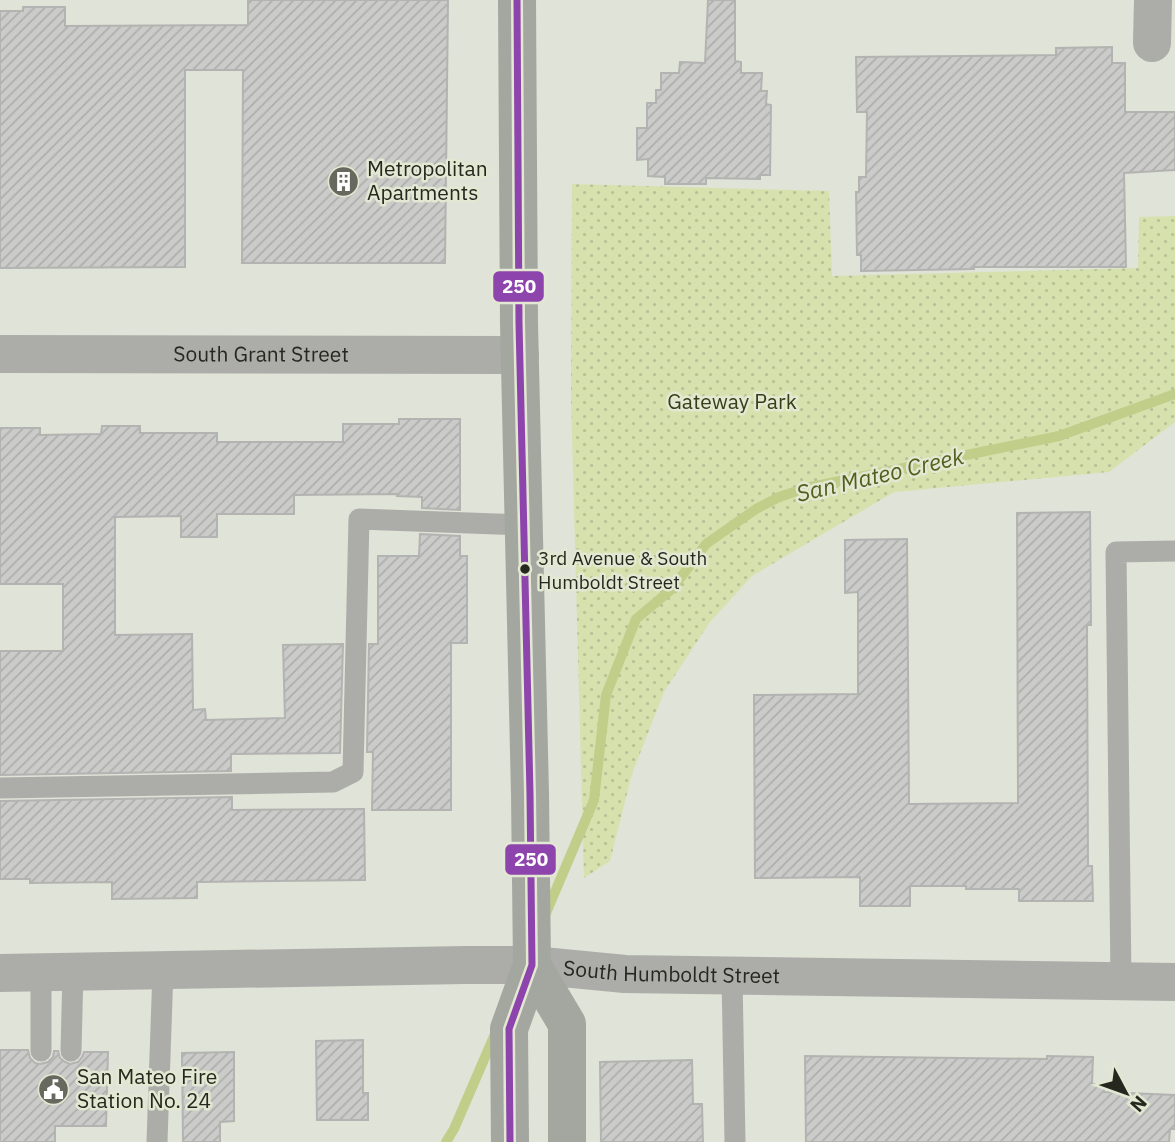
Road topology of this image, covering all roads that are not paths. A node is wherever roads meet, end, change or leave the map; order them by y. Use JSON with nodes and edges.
{"nodes":[{"id":1,"x":517,"y":0,"type":"edge"},
{"id":2,"x":1153,"y":0,"type":"edge"},
{"id":3,"x":1152,"y":43,"type":"dead end"},
{"id":4,"x":0,"y":354,"type":"edge"},
{"id":5,"x":520,"y":355,"type":"junction"},
{"id":6,"x":523,"y":525,"type":"junction"},
{"id":7,"x":1175,"y":551,"type":"edge"},
{"id":8,"x":0,"y":788,"type":"edge"},
{"id":9,"x":532,"y":965,"type":"junction"},
{"id":10,"x":163,"y":970,"type":"junction"},
{"id":11,"x":57,"y":972,"type":"junction"},
{"id":12,"x":0,"y":973,"type":"edge"},
{"id":13,"x":732,"y":975,"type":"junction"},
{"id":14,"x":1121,"y":981,"type":"junction"},
{"id":15,"x":1175,"y":982,"type":"edge"},
{"id":16,"x":41,"y":1051,"type":"dead end"},
{"id":17,"x":71,"y":1051,"type":"dead end"},
{"id":18,"x":157,"y":1142,"type":"edge"},
{"id":19,"x":510,"y":1142,"type":"edge"},
{"id":20,"x":567,"y":1142,"type":"edge"},
{"id":21,"x":734,"y":1142,"type":"edge"}],
"edges":[{"from":1,"to":5,"type":"main road"},
{"from":2,"to":3,"type":"street"},
{"from":4,"to":5,"type":"street","name":"South Grant Street"},
{"from":5,"to":6,"type":"main road"},
{"from":6,"to":8,"type":"lane"},
{"from":6,"to":9,"type":"main road"},
{"from":7,"to":14,"type":"lane"},
{"from":9,"to":10,"type":"street","name":"South Humboldt Street"},
{"from":9,"to":13,"type":"street","name":"South Humboldt Street"},
{"from":9,"to":19,"type":"main road"},
{"from":9,"to":20,"type":"main road"},
{"from":10,"to":11,"type":"street","name":"South Humboldt Street"},
{"from":10,"to":18,"type":"lane"},
{"from":11,"to":12,"type":"street","name":"South Humboldt Street"},
{"from":11,"to":16,"type":"lane"},
{"from":11,"to":17,"type":"lane"},
{"from":13,"to":14,"type":"street","name":"South Humboldt Street"},
{"from":13,"to":21,"type":"lane"},
{"from":14,"to":15,"type":"street","name":"South Humboldt Street"}]}
